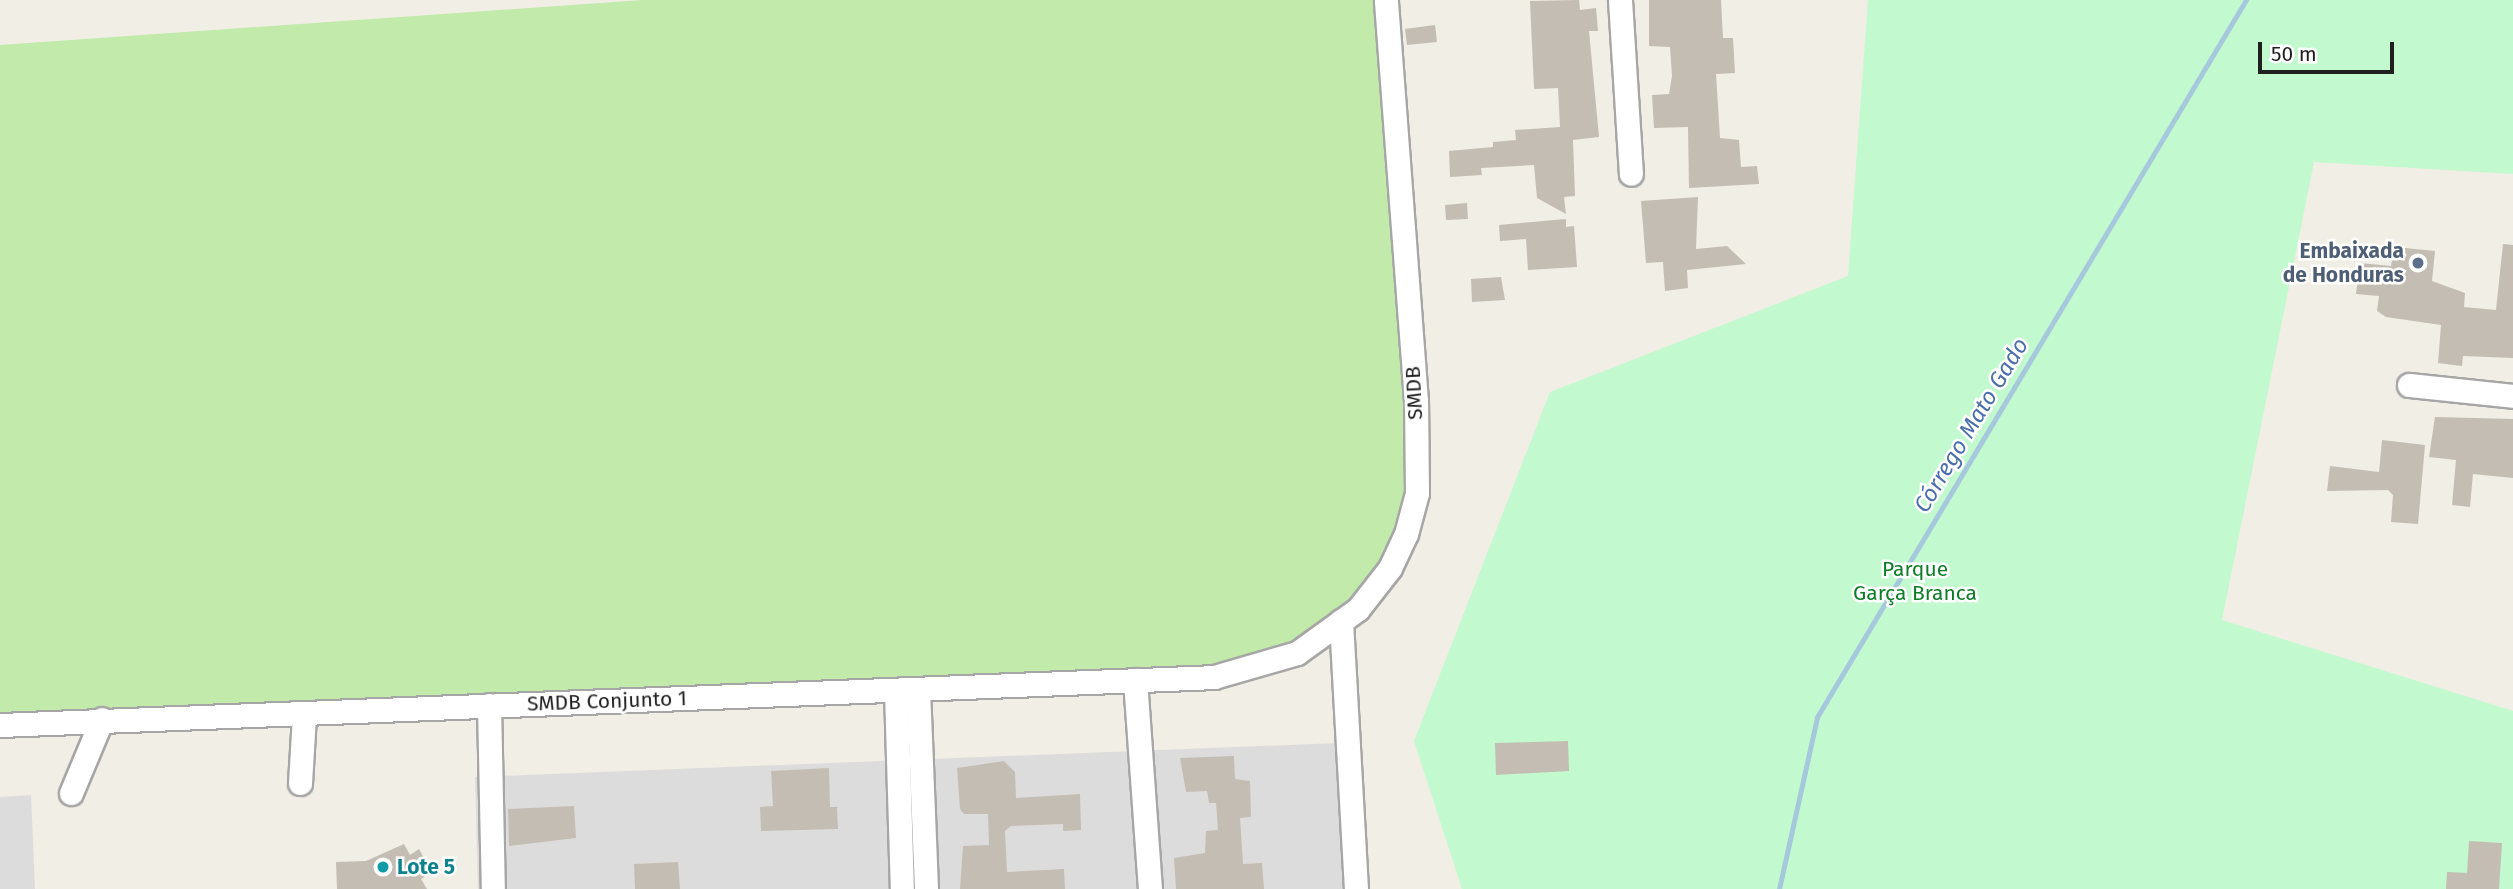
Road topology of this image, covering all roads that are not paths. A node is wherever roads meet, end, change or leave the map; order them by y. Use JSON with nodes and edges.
{"nodes":[{"id":1,"x":1386,"y":0,"type":"edge"},
{"id":2,"x":1620,"y":0,"type":"edge"},
{"id":3,"x":1631,"y":174,"type":"dead end"},
{"id":4,"x":2409,"y":385,"type":"dead end"},
{"id":5,"x":2513,"y":396,"type":"edge"},
{"id":6,"x":1341,"y":621,"type":"junction"},
{"id":7,"x":1214,"y":677,"type":"joint"},
{"id":8,"x":1135,"y":680,"type":"junction"},
{"id":9,"x":907,"y":690,"type":"junction"},
{"id":10,"x":489,"y":705,"type":"junction"},
{"id":11,"x":304,"y":716,"type":"junction"},
{"id":12,"x":102,"y":719,"type":"junction"},
{"id":13,"x":0,"y":725,"type":"edge"},
{"id":14,"x":300,"y":783,"type":"dead end"},
{"id":15,"x":71,"y":793,"type":"dead end"},
{"id":16,"x":493,"y":889,"type":"edge"},
{"id":17,"x":902,"y":889,"type":"edge"},
{"id":18,"x":926,"y":889,"type":"edge"},
{"id":19,"x":1150,"y":889,"type":"edge"},
{"id":20,"x":1356,"y":889,"type":"edge"}],
"edges":[{"from":1,"to":6,"type":"street","name":"SMDB"},
{"from":2,"to":3,"type":"street"},
{"from":4,"to":5,"type":"street"},
{"from":6,"to":7,"type":"street","name":"SMDB"},
{"from":6,"to":20,"type":"street"},
{"from":7,"to":8,"type":"street","name":"SMDB Conjunto 1"},
{"from":8,"to":9,"type":"street","name":"SMDB Conjunto 1"},
{"from":8,"to":19,"type":"street"},
{"from":9,"to":10,"type":"street","name":"SMDB Conjunto 1"},
{"from":9,"to":17,"type":"street"},
{"from":9,"to":18,"type":"street"},
{"from":10,"to":11,"type":"street","name":"SMDB Conjunto 1"},
{"from":10,"to":16,"type":"street"},
{"from":11,"to":12,"type":"street","name":"SMDB Conjunto 1"},
{"from":11,"to":14,"type":"street"},
{"from":12,"to":13,"type":"street","name":"SMDB Conjunto 1"},
{"from":12,"to":15,"type":"street"}]}
